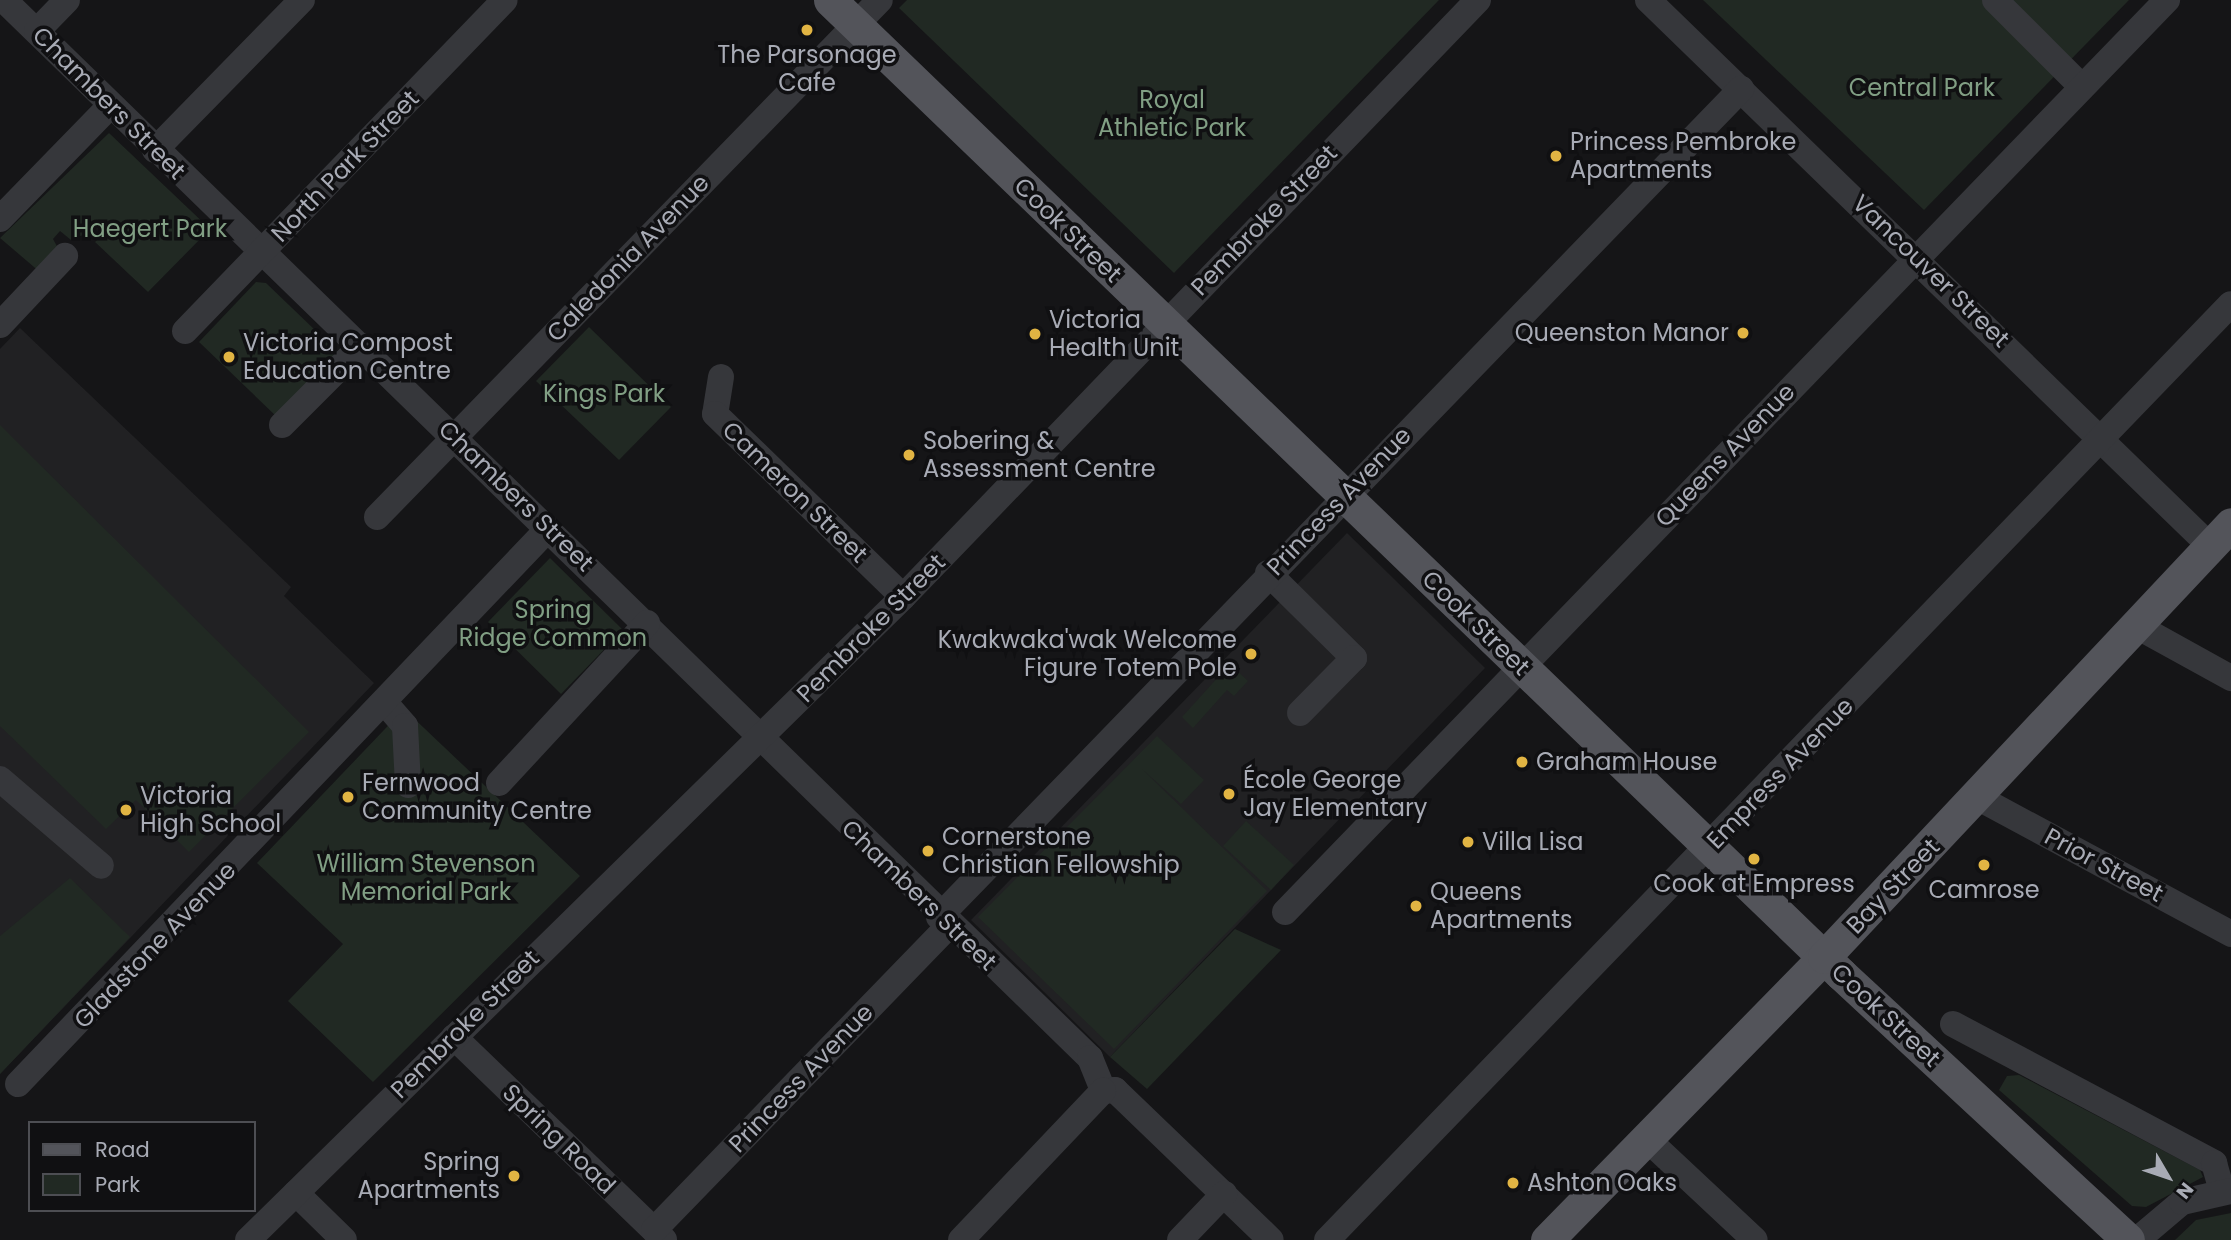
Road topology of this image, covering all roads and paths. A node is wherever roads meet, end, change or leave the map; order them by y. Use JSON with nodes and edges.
{"nodes":[{"id":1,"x":4,"y":0,"type":"edge"},
{"id":2,"x":67,"y":0,"type":"edge"},
{"id":3,"x":302,"y":0,"type":"edge"},
{"id":4,"x":505,"y":0,"type":"edge"},
{"id":5,"x":830,"y":0,"type":"edge"},
{"id":6,"x":880,"y":0,"type":"edge"},
{"id":7,"x":1478,"y":0,"type":"edge"},
{"id":8,"x":1648,"y":0,"type":"edge"},
{"id":9,"x":1995,"y":0,"type":"edge"},
{"id":10,"x":2167,"y":0,"type":"edge"},
{"id":11,"x":856,"y":25,"type":"junction"},
{"id":12,"x":37,"y":31,"type":"junction"},
{"id":13,"x":2082,"y":87,"type":"junction"},
{"id":14,"x":1741,"y":89,"type":"junction"},
{"id":15,"x":111,"y":105,"type":"junction"},
{"id":16,"x":155,"y":150,"type":"junction"},
{"id":17,"x":0,"y":219,"type":"edge"},
{"id":18,"x":262,"y":252,"type":"junction"},
{"id":19,"x":65,"y":256,"type":"dead end"},
{"id":20,"x":1918,"y":258,"type":"junction"},
{"id":21,"x":2231,"y":304,"type":"edge"},
{"id":22,"x":1165,"y":323,"type":"junction"},
{"id":23,"x":0,"y":325,"type":"edge"},
{"id":24,"x":185,"y":331,"type":"dead end"},
{"id":25,"x":361,"y":346,"type":"junction"},
{"id":26,"x":721,"y":377,"type":"dead end"},
{"id":27,"x":282,"y":425,"type":"dead end"},
{"id":28,"x":454,"y":435,"type":"junction"},
{"id":29,"x":2101,"y":438,"type":"junction"},
{"id":30,"x":1344,"y":495,"type":"junction"},
{"id":31,"x":377,"y":517,"type":"dead end"},
{"id":32,"x":548,"y":529,"type":"junction"},
{"id":33,"x":2220,"y":535,"type":"edge"},
{"id":34,"x":1268,"y":573,"type":"junction"},
{"id":35,"x":903,"y":597,"type":"junction"},
{"id":36,"x":647,"y":624,"type":"junction"},
{"id":37,"x":2135,"y":625,"type":"junction"},
{"id":38,"x":1521,"y":667,"type":"junction"},
{"id":39,"x":2231,"y":678,"type":"edge"},
{"id":40,"x":386,"y":704,"type":"junction"},
{"id":41,"x":1300,"y":713,"type":"dead end"},
{"id":42,"x":759,"y":737,"type":"junction"},
{"id":43,"x":0,"y":779,"type":"edge"},
{"id":44,"x":499,"y":783,"type":"dead end"},
{"id":45,"x":408,"y":785,"type":"dead end"},
{"id":46,"x":1977,"y":797,"type":"junction"},
{"id":47,"x":1709,"y":847,"type":"junction"},
{"id":48,"x":101,"y":866,"type":"dead end"},
{"id":49,"x":1285,"y":912,"type":"dead end"},
{"id":50,"x":944,"y":921,"type":"junction"},
{"id":51,"x":2231,"y":934,"type":"edge"},
{"id":52,"x":1824,"y":957,"type":"junction"},
{"id":53,"x":1954,"y":1024,"type":"dead end"},
{"id":54,"x":454,"y":1037,"type":"junction"},
{"id":55,"x":18,"y":1084,"type":"dead end"},
{"id":56,"x":1104,"y":1091,"type":"junction"},
{"id":57,"x":1648,"y":1140,"type":"junction"},
{"id":58,"x":2227,"y":1191,"type":"edge"},
{"id":59,"x":296,"y":1193,"type":"junction"},
{"id":60,"x":1224,"y":1194,"type":"junction"},
{"id":61,"x":659,"y":1235,"type":"edge"},
{"id":62,"x":248,"y":1240,"type":"edge"},
{"id":63,"x":344,"y":1240,"type":"edge"},
{"id":64,"x":961,"y":1240,"type":"edge"},
{"id":65,"x":1180,"y":1240,"type":"edge"},
{"id":66,"x":1271,"y":1240,"type":"edge"},
{"id":67,"x":1327,"y":1240,"type":"edge"},
{"id":68,"x":1547,"y":1240,"type":"edge"},
{"id":69,"x":1755,"y":1240,"type":"edge"},
{"id":70,"x":2128,"y":1240,"type":"edge"},
{"id":71,"x":2137,"y":1240,"type":"edge"}],
"edges":[{"from":1,"to":12,"type":"street","name":"Chambers Street"},
{"from":2,"to":12,"type":"street"},
{"from":3,"to":16,"type":"street"},
{"from":4,"to":18,"type":"street","name":"North Park Street"},
{"from":5,"to":11,"type":"main road","name":"Cook Street"},
{"from":6,"to":11,"type":"street","name":"Caledonia Avenue"},
{"from":7,"to":22,"type":"street","name":"Pembroke Street"},
{"from":8,"to":14,"type":"street","name":"Vancouver Street"},
{"from":9,"to":13,"type":"street"},
{"from":10,"to":13,"type":"street","name":"Queens Avenue"},
{"from":11,"to":22,"type":"main road","name":"Cook Street"},
{"from":11,"to":28,"type":"street","name":"Caledonia Avenue"},
{"from":12,"to":15,"type":"street","name":"Chambers Street"},
{"from":13,"to":20,"type":"street","name":"Queens Avenue"},
{"from":14,"to":20,"type":"street","name":"Vancouver Street"},
{"from":14,"to":30,"type":"street","name":"Princess Avenue"},
{"from":15,"to":16,"type":"street","name":"Chambers Street"},
{"from":15,"to":17,"type":"street"},
{"from":16,"to":18,"type":"street","name":"Chambers Street"},
{"from":18,"to":24,"type":"street","name":"North Park Street"},
{"from":18,"to":25,"type":"street","name":"Chambers Street"},
{"from":19,"to":23,"type":"street"},
{"from":20,"to":29,"type":"street","name":"Vancouver Street"},
{"from":20,"to":38,"type":"street","name":"Queens Avenue"},
{"from":21,"to":29,"type":"street","name":"Empress Avenue"},
{"from":22,"to":30,"type":"main road","name":"Cook Street"},
{"from":22,"to":35,"type":"street","name":"Pembroke Street"},
{"from":25,"to":27,"type":"street"},
{"from":25,"to":28,"type":"street","name":"Chambers Street"},
{"from":26,"to":35,"type":"street","name":"Cameron Street"},
{"from":28,"to":31,"type":"street","name":"Caledonia Avenue"},
{"from":28,"to":32,"type":"street","name":"Chambers Street"},
{"from":29,"to":33,"type":"street","name":"Vancouver Street"},
{"from":29,"to":47,"type":"street","name":"Empress Avenue"},
{"from":30,"to":34,"type":"street","name":"Princess Avenue"},
{"from":30,"to":38,"type":"main road","name":"Cook Street"},
{"from":32,"to":36,"type":"street","name":"Chambers Street"},
{"from":32,"to":40,"type":"street","name":"Gladstone Avenue"},
{"from":33,"to":37,"type":"main road","name":"Bay Street"},
{"from":34,"to":41,"type":"street"},
{"from":34,"to":50,"type":"street","name":"Princess Avenue"},
{"from":35,"to":42,"type":"street","name":"Pembroke Street"},
{"from":36,"to":42,"type":"street","name":"Chambers Street"},
{"from":36,"to":44,"type":"street"},
{"from":37,"to":39,"type":"street"},
{"from":37,"to":46,"type":"main road","name":"Bay Street"},
{"from":38,"to":47,"type":"main road","name":"Cook Street"},
{"from":38,"to":49,"type":"street","name":"Queens Avenue"},
{"from":40,"to":45,"type":"street"},
{"from":40,"to":55,"type":"street","name":"Gladstone Avenue"},
{"from":42,"to":50,"type":"street","name":"Chambers Street"},
{"from":42,"to":54,"type":"street","name":"Pembroke Street"},
{"from":43,"to":48,"type":"street"},
{"from":46,"to":51,"type":"street","name":"Prior Street"},
{"from":46,"to":52,"type":"main road","name":"Bay Street"},
{"from":47,"to":52,"type":"main road","name":"Cook Street"},
{"from":47,"to":67,"type":"street","name":"Empress Avenue"},
{"from":50,"to":56,"type":"street","name":"Chambers Street"},
{"from":50,"to":61,"type":"street","name":"Princess Avenue"},
{"from":52,"to":57,"type":"main road","name":"Bay Street"},
{"from":52,"to":70,"type":"main road","name":"Cook Street"},
{"from":53,"to":58,"type":"street"},
{"from":54,"to":59,"type":"street","name":"Pembroke Street"},
{"from":54,"to":61,"type":"street","name":"Spring Road"},
{"from":56,"to":60,"type":"street"},
{"from":56,"to":64,"type":"street"},
{"from":57,"to":68,"type":"main road","name":"Bay Street"},
{"from":57,"to":69,"type":"street"},
{"from":58,"to":71,"type":"street"},
{"from":59,"to":62,"type":"street","name":"Pembroke Street"},
{"from":59,"to":63,"type":"street"},
{"from":60,"to":65,"type":"street"},
{"from":60,"to":66,"type":"street"}]}
